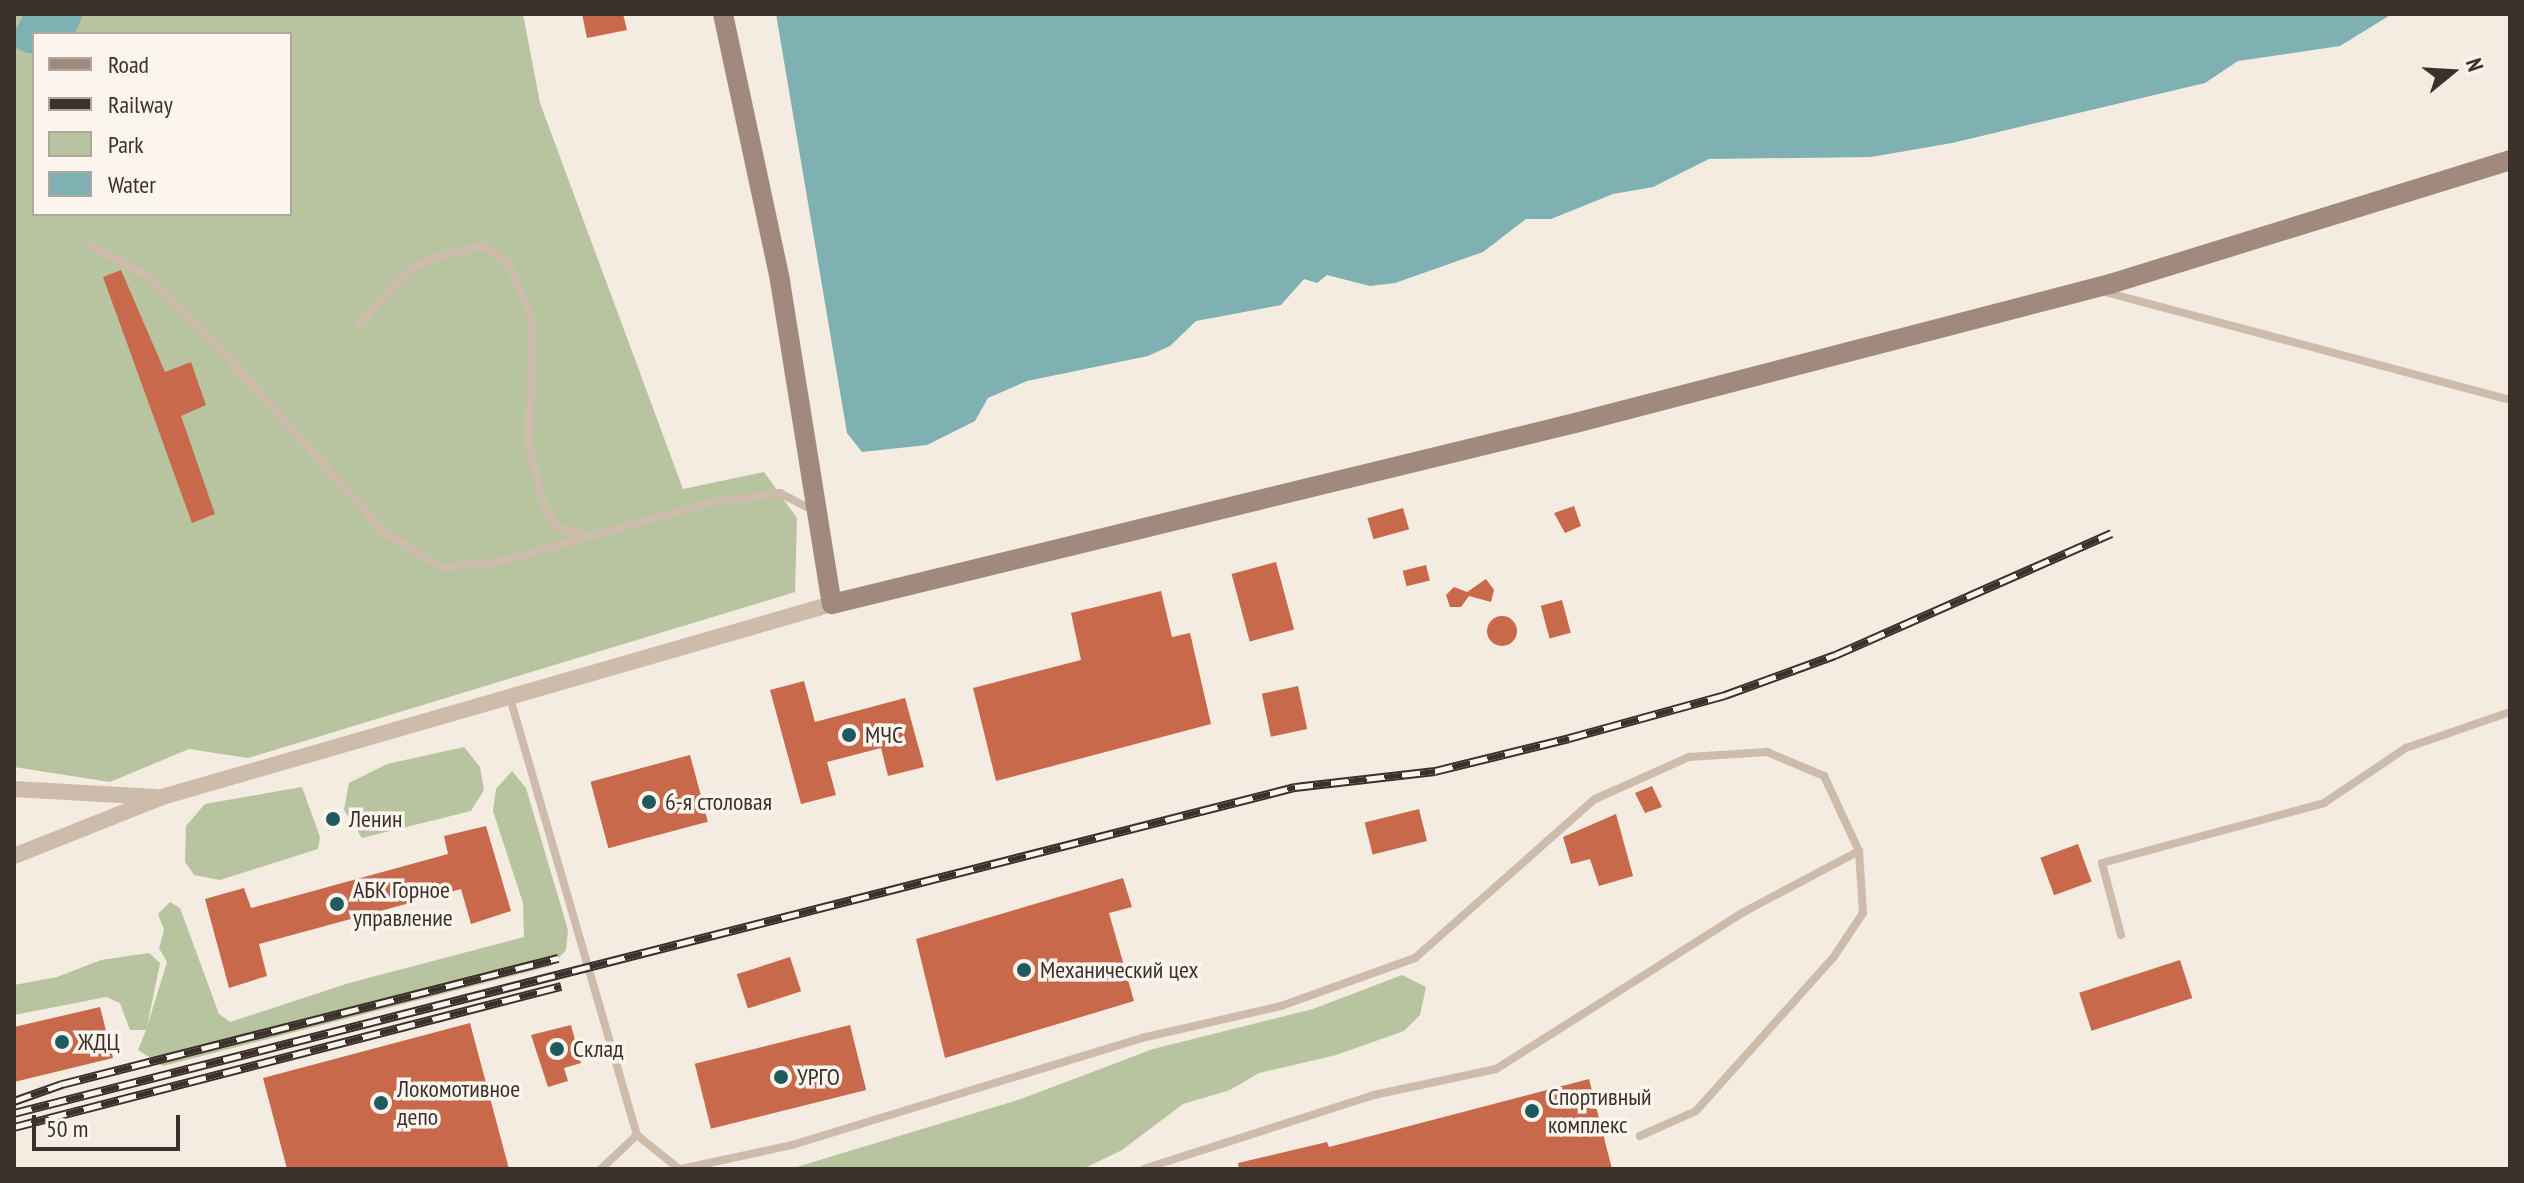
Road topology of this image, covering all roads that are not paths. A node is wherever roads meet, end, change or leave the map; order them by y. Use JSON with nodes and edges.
{"nodes":[{"id":1,"x":723,"y":14,"type":"edge"},
{"id":2,"x":2510,"y":160,"type":"edge"},
{"id":3,"x":89,"y":245,"type":"dead end"},
{"id":4,"x":2092,"y":289,"type":"junction"},
{"id":5,"x":359,"y":325,"type":"dead end"},
{"id":6,"x":2510,"y":400,"type":"edge"},
{"id":7,"x":817,"y":513,"type":"junction"},
{"id":8,"x":585,"y":534,"type":"junction"},
{"id":9,"x":832,"y":604,"type":"junction"},
{"id":10,"x":510,"y":698,"type":"junction"},
{"id":11,"x":2510,"y":712,"type":"edge"},
{"id":12,"x":14,"y":789,"type":"edge"},
{"id":13,"x":162,"y":797,"type":"junction"},
{"id":14,"x":1859,"y":851,"type":"junction"},
{"id":15,"x":14,"y":856,"type":"edge"},
{"id":16,"x":2121,"y":935,"type":"dead end"},
{"id":17,"x":637,"y":1135,"type":"junction"},
{"id":18,"x":1640,"y":1136,"type":"dead end"},
{"id":19,"x":601,"y":1169,"type":"edge"},
{"id":20,"x":680,"y":1169,"type":"edge"},
{"id":21,"x":1144,"y":1169,"type":"edge"}],
"edges":[{"from":1,"to":7,"type":"street"},
{"from":2,"to":4,"type":"street"},
{"from":3,"to":8,"type":"lane"},
{"from":4,"to":6,"type":"lane"},
{"from":4,"to":9,"type":"street"},
{"from":5,"to":8,"type":"lane"},
{"from":7,"to":8,"type":"lane"},
{"from":7,"to":9,"type":"street"},
{"from":9,"to":10,"type":"street"},
{"from":10,"to":13,"type":"street"},
{"from":10,"to":17,"type":"lane"},
{"from":11,"to":16,"type":"lane"},
{"from":12,"to":13,"type":"street"},
{"from":13,"to":15,"type":"street"},
{"from":14,"to":18,"type":"lane"},
{"from":14,"to":20,"type":"lane"},
{"from":14,"to":21,"type":"lane"},
{"from":17,"to":19,"type":"lane"},
{"from":17,"to":20,"type":"lane"}]}
